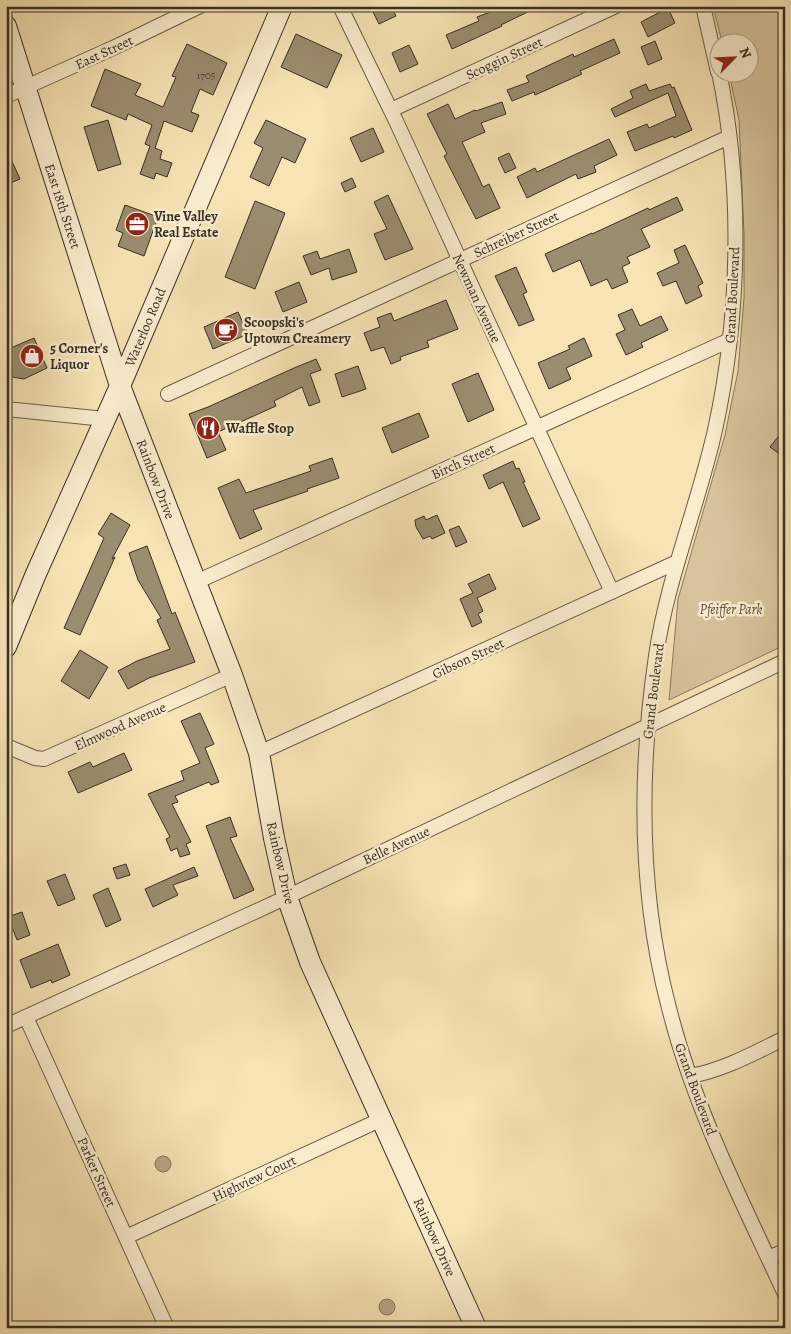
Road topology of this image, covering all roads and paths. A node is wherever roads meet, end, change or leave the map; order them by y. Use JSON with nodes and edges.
{"nodes":[{"id":1,"x":200,"y":6,"type":"edge"},
{"id":2,"x":282,"y":6,"type":"edge"},
{"id":3,"x":340,"y":6,"type":"edge"},
{"id":4,"x":616,"y":6,"type":"edge"},
{"id":5,"x":703,"y":6,"type":"edge"},
{"id":6,"x":6,"y":26,"type":"edge"},
{"id":7,"x":709,"y":32,"type":"edge"},
{"id":8,"x":720,"y":82,"type":"edge"},
{"id":9,"x":25,"y":87,"type":"junction"},
{"id":10,"x":6,"y":96,"type":"edge"},
{"id":11,"x":391,"y":110,"type":"junction"},
{"id":12,"x":728,"y":137,"type":"junction"},
{"id":13,"x":460,"y":260,"type":"junction"},
{"id":14,"x":730,"y":340,"type":"junction"},
{"id":15,"x":120,"y":386,"type":"junction"},
{"id":16,"x":168,"y":394,"type":"dead end"},
{"id":17,"x":6,"y":409,"type":"edge"},
{"id":18,"x":105,"y":419,"type":"junction"},
{"id":19,"x":537,"y":428,"type":"junction"},
{"id":20,"x":677,"y":562,"type":"junction"},
{"id":21,"x":196,"y":582,"type":"junction"},
{"id":22,"x":612,"y":592,"type":"junction"},
{"id":23,"x":6,"y":647,"type":"edge"},
{"id":24,"x":785,"y":661,"type":"edge"},
{"id":25,"x":232,"y":675,"type":"junction"},
{"id":26,"x":648,"y":727,"type":"junction"},
{"id":27,"x":6,"y":746,"type":"edge"},
{"id":28,"x":259,"y":754,"type":"junction"},
{"id":29,"x":287,"y":897,"type":"junction"},
{"id":30,"x":26,"y":1017,"type":"junction"},
{"id":31,"x":6,"y":1026,"type":"edge"},
{"id":32,"x":785,"y":1038,"type":"edge"},
{"id":33,"x":690,"y":1076,"type":"junction"},
{"id":34,"x":382,"y":1119,"type":"junction"},
{"id":35,"x":126,"y":1237,"type":"junction"},
{"id":36,"x":785,"y":1251,"type":"edge"},
{"id":37,"x":768,"y":1258,"type":"junction"},
{"id":38,"x":785,"y":1294,"type":"edge"},
{"id":39,"x":167,"y":1328,"type":"edge"},
{"id":40,"x":476,"y":1328,"type":"edge"}],
"edges":[{"from":1,"to":9,"type":"street","name":"East Street"},
{"from":2,"to":15,"type":"main road","name":"Waterloo Road"},
{"from":3,"to":11,"type":"street","name":"Newman Avenue"},
{"from":4,"to":11,"type":"street","name":"Scoggin Street"},
{"from":5,"to":7,"type":"street","name":"Grand Boulevard"},
{"from":6,"to":9,"type":"main road","name":"East 18th Street"},
{"from":8,"to":12,"type":"street","name":"Grand Boulevard"},
{"from":9,"to":10,"type":"street","name":"East Street"},
{"from":9,"to":15,"type":"main road","name":"East 18th Street"},
{"from":11,"to":13,"type":"street","name":"Newman Avenue"},
{"from":12,"to":13,"type":"street","name":"Schreiber Street"},
{"from":12,"to":14,"type":"street","name":"Grand Boulevard"},
{"from":13,"to":16,"type":"street","name":"Schreiber Street"},
{"from":13,"to":19,"type":"street","name":"Newman Avenue"},
{"from":14,"to":19,"type":"street","name":"Birch Street"},
{"from":14,"to":20,"type":"street","name":"Grand Boulevard"},
{"from":15,"to":18,"type":"main road","name":"Waterloo Road"},
{"from":15,"to":21,"type":"main road","name":"Rainbow Drive"},
{"from":17,"to":18,"type":"street"},
{"from":18,"to":23,"type":"main road","name":"Waterloo Road"},
{"from":19,"to":21,"type":"street","name":"Birch Street"},
{"from":19,"to":22,"type":"street","name":"Newman Avenue"},
{"from":20,"to":22,"type":"street","name":"Gibson Street"},
{"from":20,"to":26,"type":"street","name":"Grand Boulevard"},
{"from":21,"to":25,"type":"main road","name":"Rainbow Drive"},
{"from":22,"to":28,"type":"street","name":"Gibson Street"},
{"from":24,"to":26,"type":"street","name":"Belle Avenue"},
{"from":25,"to":27,"type":"street","name":"Elmwood Avenue"},
{"from":25,"to":28,"type":"main road","name":"Rainbow Drive"},
{"from":26,"to":29,"type":"street","name":"Belle Avenue"},
{"from":26,"to":33,"type":"street","name":"Grand Boulevard"},
{"from":28,"to":29,"type":"main road","name":"Rainbow Drive"},
{"from":29,"to":30,"type":"street","name":"Belle Avenue"},
{"from":29,"to":34,"type":"main road","name":"Rainbow Drive"},
{"from":30,"to":31,"type":"street","name":"Belle Avenue"},
{"from":30,"to":35,"type":"street","name":"Parker Street"},
{"from":32,"to":33,"type":"street"},
{"from":33,"to":37,"type":"street","name":"Grand Boulevard"},
{"from":34,"to":35,"type":"street","name":"Highview Court"},
{"from":34,"to":40,"type":"main road","name":"Rainbow Drive"},
{"from":35,"to":39,"type":"street","name":"Parker Street"},
{"from":36,"to":37,"type":"street"},
{"from":37,"to":38,"type":"street","name":"Grand Boulevard"}]}
